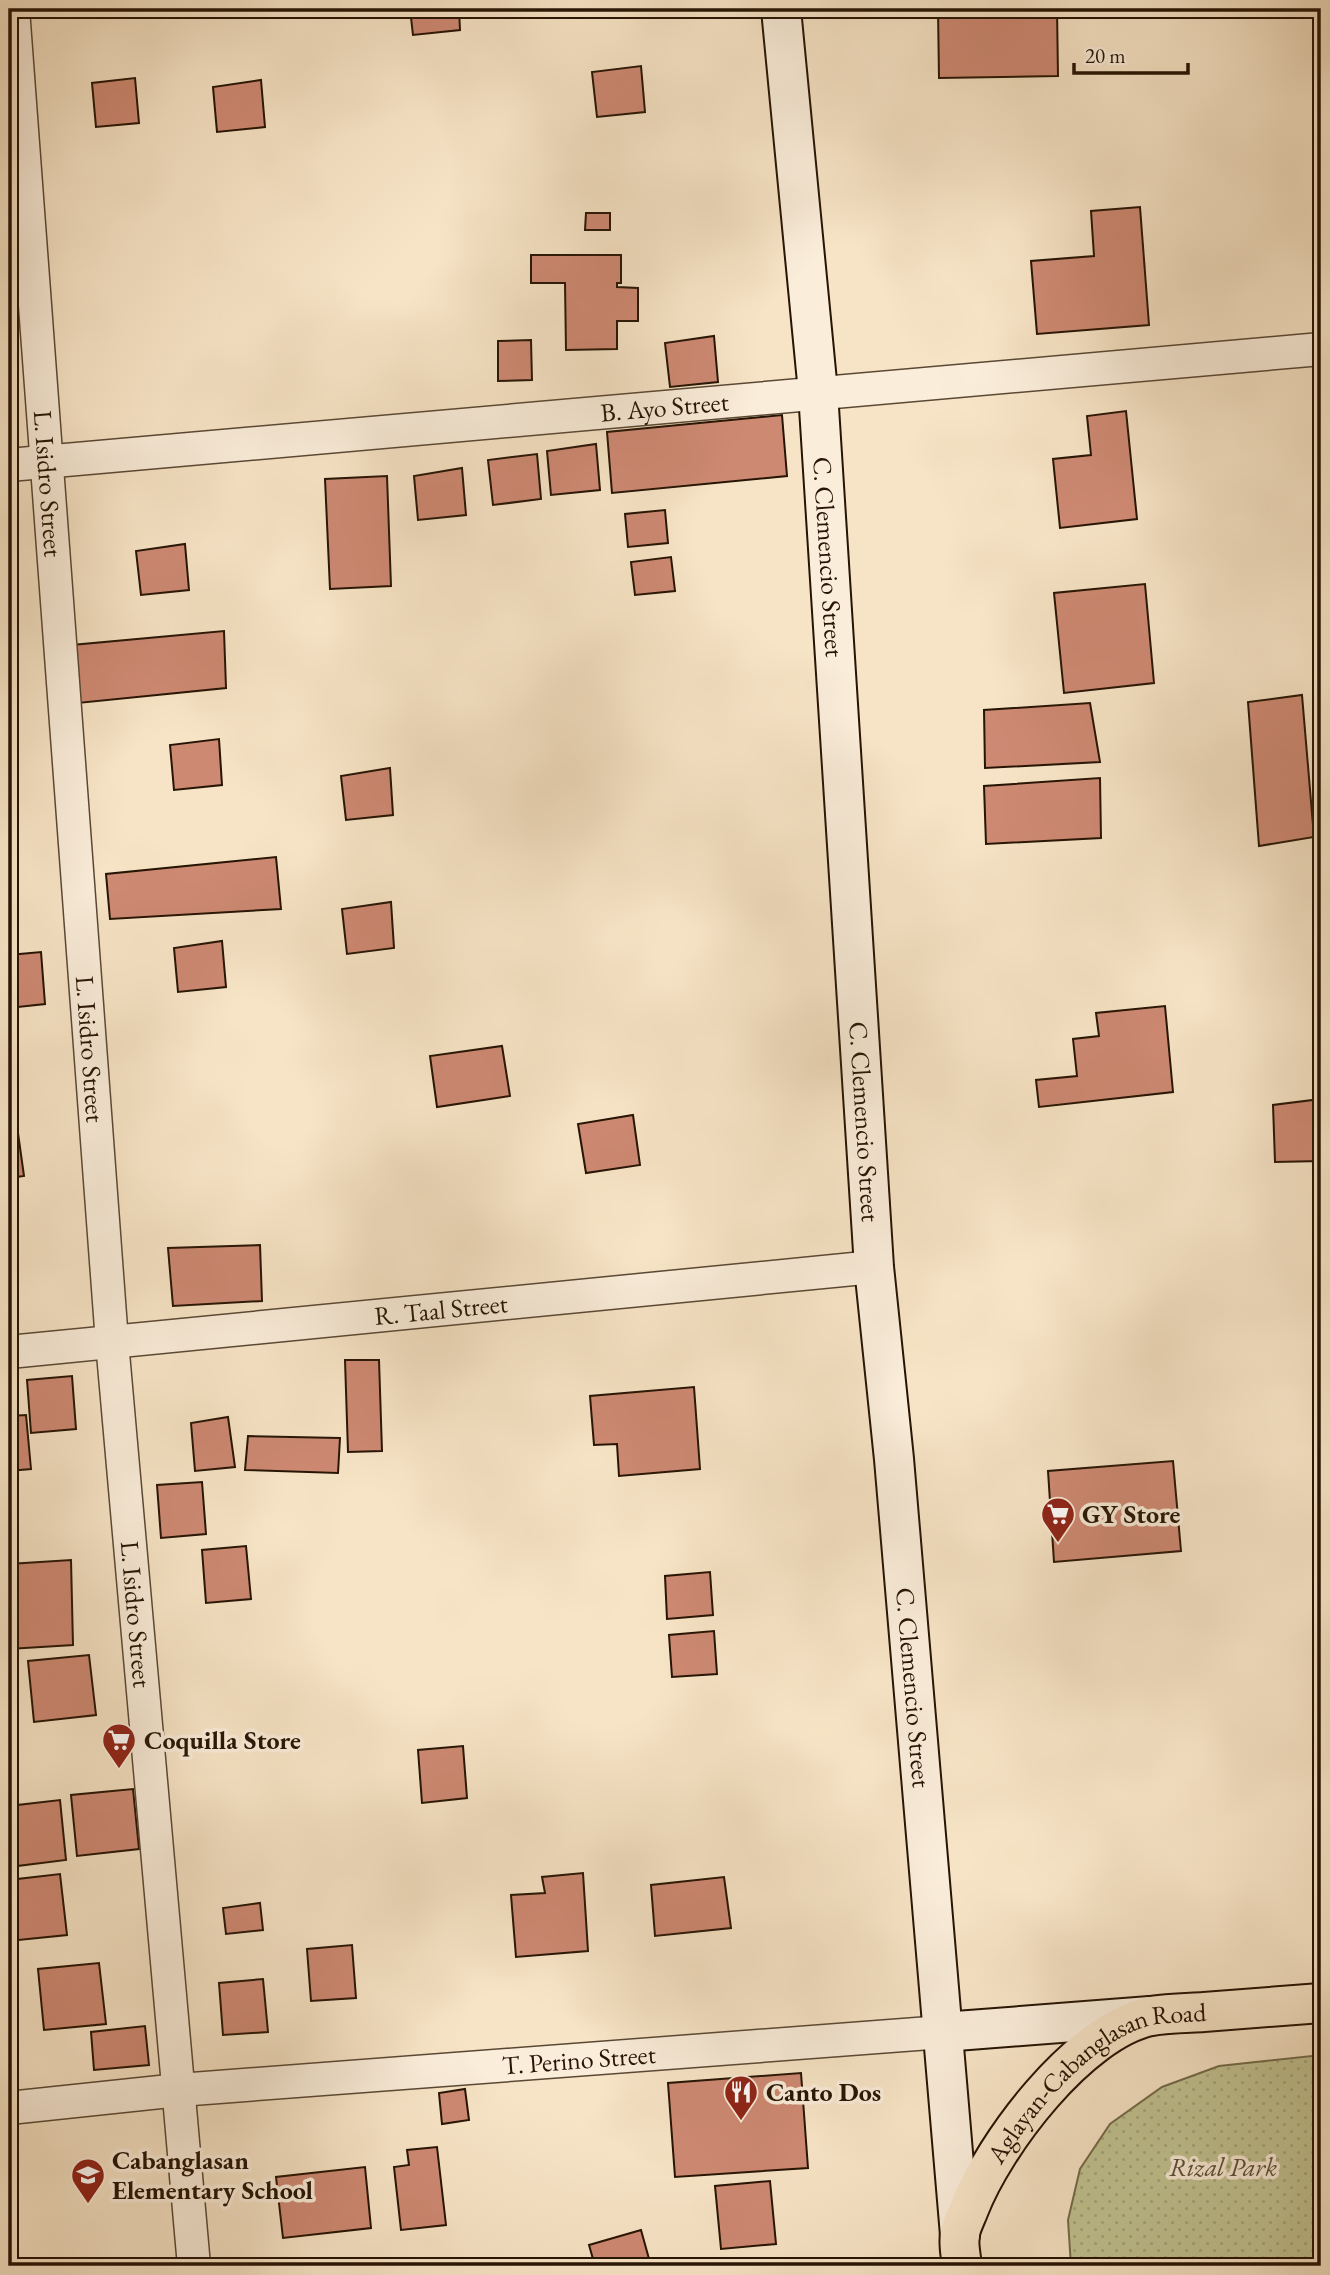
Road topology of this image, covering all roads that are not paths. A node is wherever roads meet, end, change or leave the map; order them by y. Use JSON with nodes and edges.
{"nodes":[{"id":1,"x":13,"y":9,"type":"edge"},
{"id":2,"x":782,"y":9,"type":"edge"},
{"id":3,"x":1321,"y":349,"type":"edge"},
{"id":4,"x":818,"y":392,"type":"junction"},
{"id":5,"x":48,"y":461,"type":"junction"},
{"id":6,"x":9,"y":465,"type":"edge"},
{"id":7,"x":874,"y":1267,"type":"junction"},
{"id":8,"x":112,"y":1342,"type":"junction"},
{"id":9,"x":9,"y":1352,"type":"edge"},
{"id":10,"x":1321,"y":2003,"type":"edge"},
{"id":11,"x":1150,"y":2016,"type":"junction"},
{"id":12,"x":943,"y":2032,"type":"junction"},
{"id":13,"x":179,"y":2090,"type":"junction"},
{"id":14,"x":9,"y":2108,"type":"edge"},
{"id":15,"x":961,"y":2251,"type":"edge"},
{"id":16,"x":194,"y":2266,"type":"edge"}],
"edges":[{"from":1,"to":5,"type":"street","name":"L. Isidro Street"},
{"from":2,"to":4,"type":"street","name":"C. Clemencio Street"},
{"from":3,"to":4,"type":"street","name":"B. Ayo Street"},
{"from":4,"to":5,"type":"street","name":"B. Ayo Street"},
{"from":4,"to":7,"type":"street","name":"C. Clemencio Street"},
{"from":5,"to":6,"type":"street","name":"B. Ayo Street"},
{"from":5,"to":8,"type":"street","name":"L. Isidro Street"},
{"from":7,"to":8,"type":"street","name":"R. Taal Street"},
{"from":7,"to":12,"type":"street","name":"C. Clemencio Street"},
{"from":8,"to":9,"type":"street","name":"R. Taal Street"},
{"from":8,"to":13,"type":"street","name":"L. Isidro Street"},
{"from":10,"to":11,"type":"main road","name":"Aglayan-Cabanglasan Road"},
{"from":11,"to":12,"type":"street","name":"T. Perino Street"},
{"from":11,"to":15,"type":"main road","name":"Aglayan-Cabanglasan Road"},
{"from":12,"to":13,"type":"street","name":"T. Perino Street"},
{"from":12,"to":15,"type":"street","name":"C. Clemencio Street"},
{"from":13,"to":14,"type":"street","name":"T. Perino Street"},
{"from":13,"to":16,"type":"street","name":"L. Isidro Street"}]}
